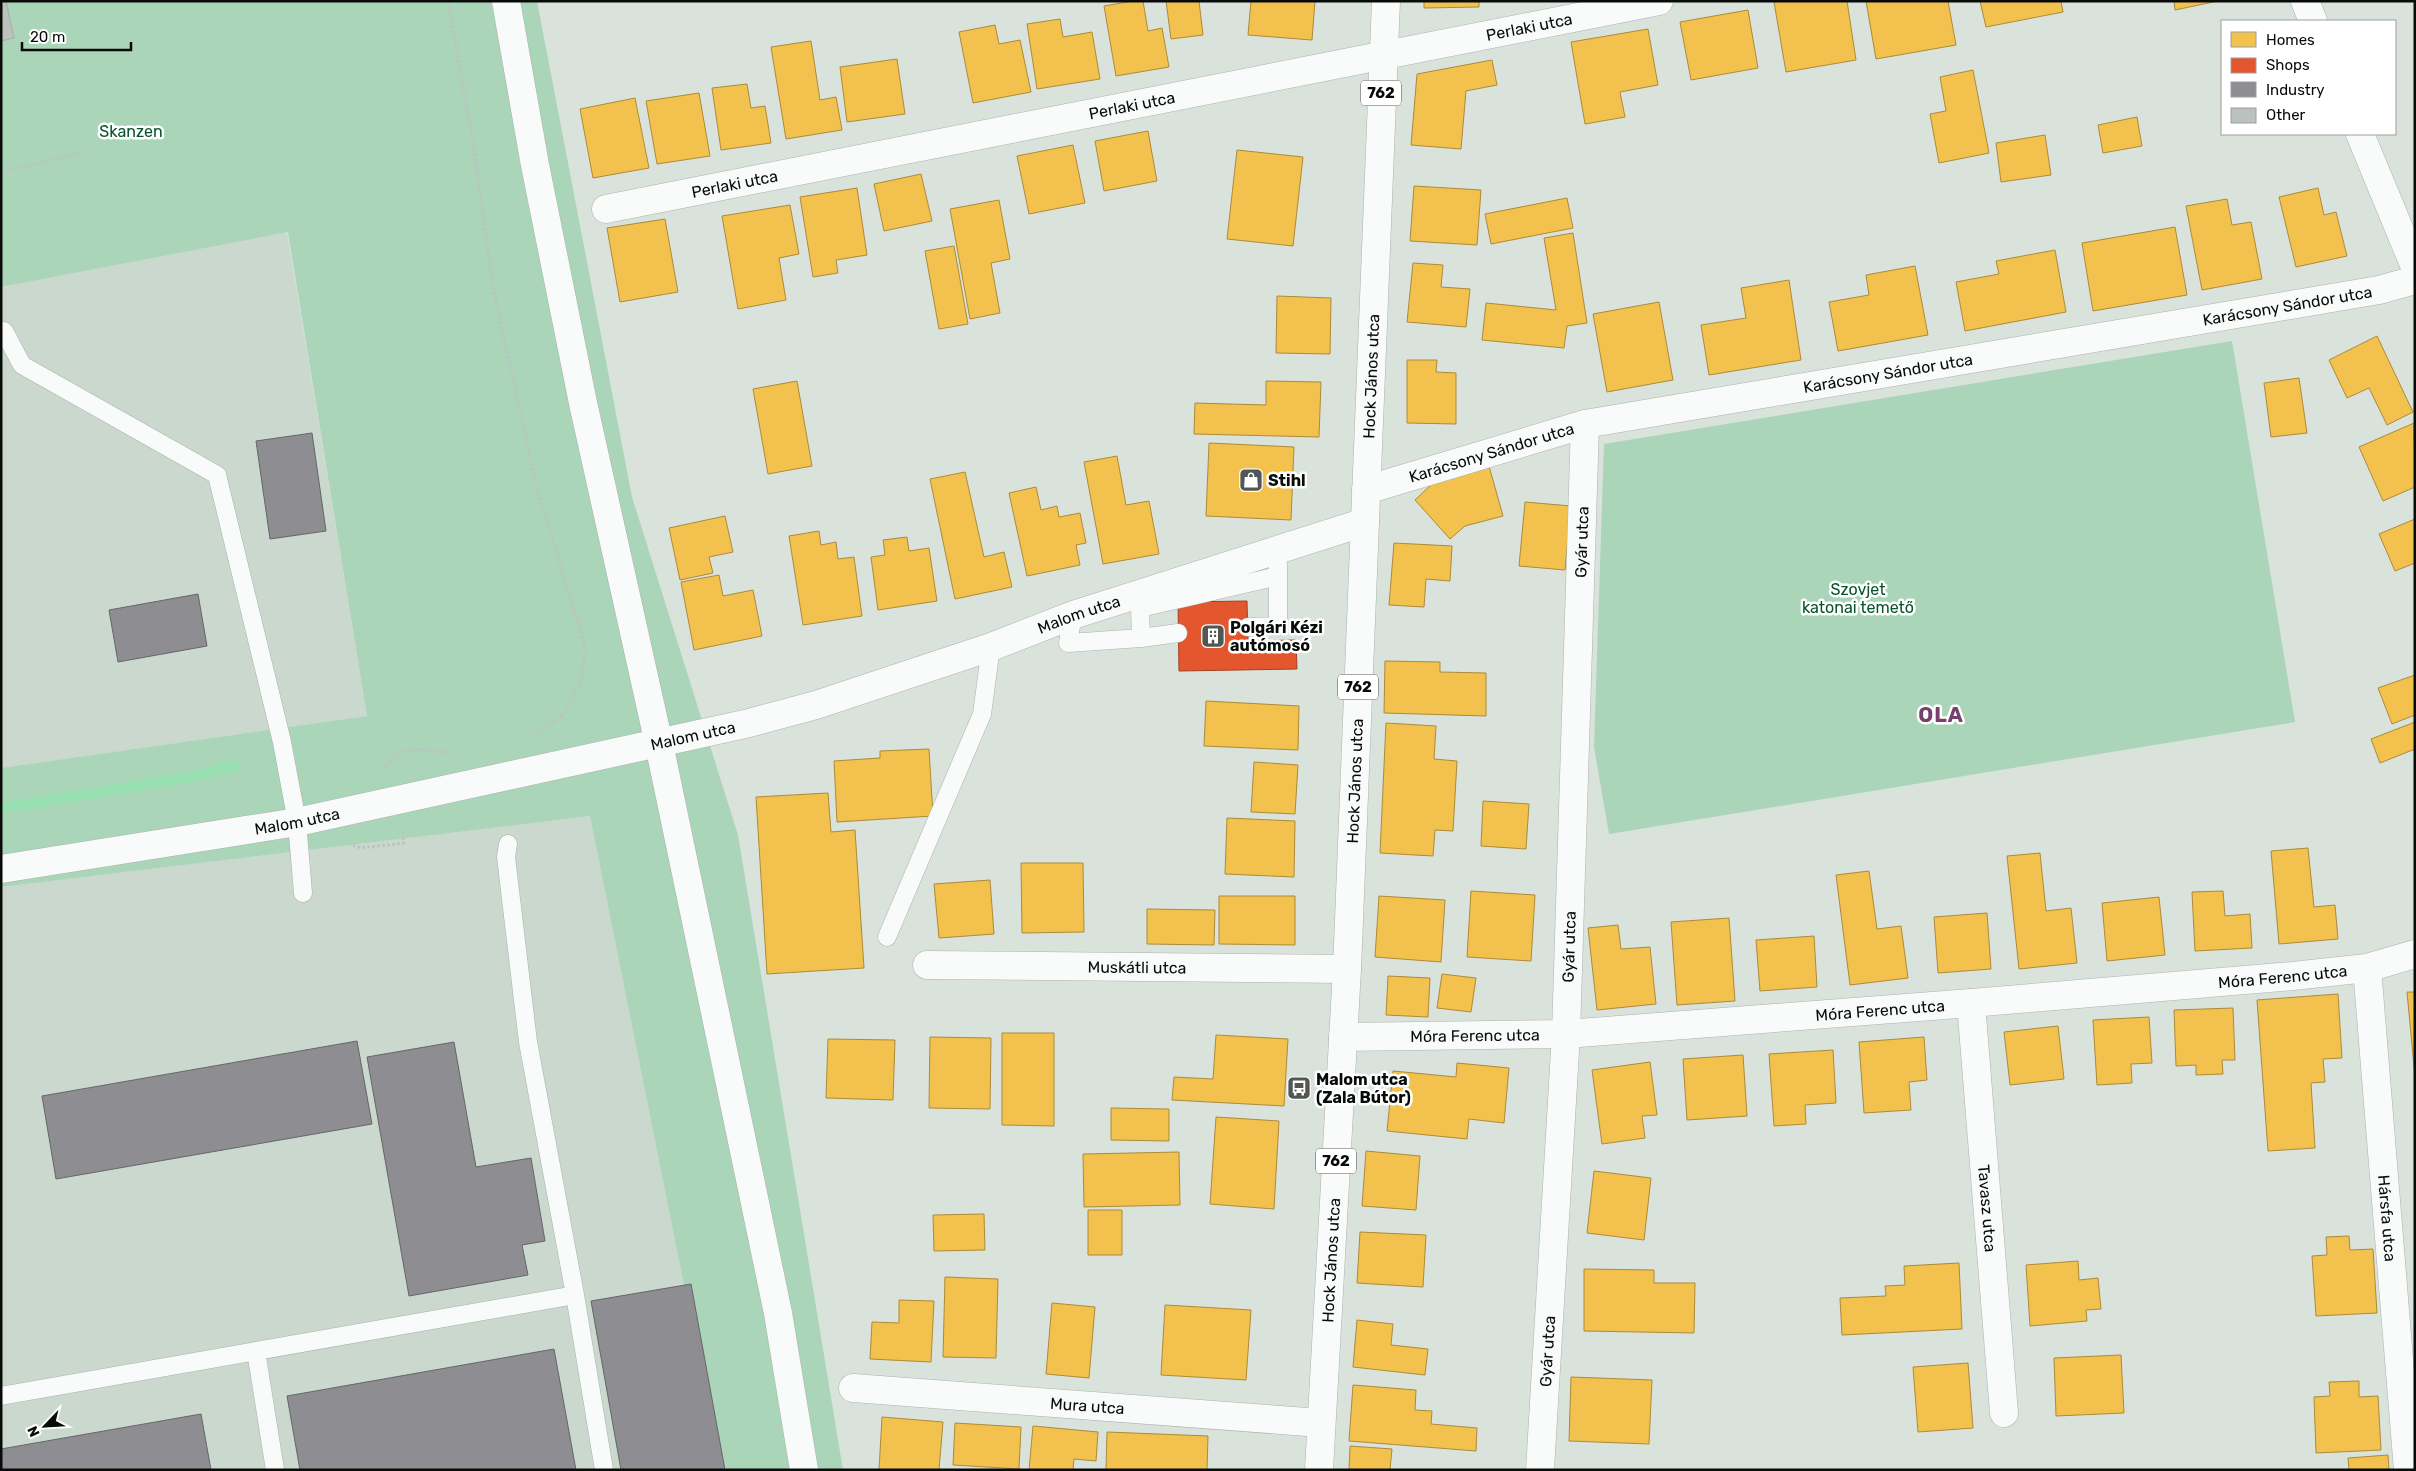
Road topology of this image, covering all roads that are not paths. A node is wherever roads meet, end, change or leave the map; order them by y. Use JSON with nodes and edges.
{"nodes":[{"id":1,"x":506,"y":1,"type":"edge"},
{"id":2,"x":1386,"y":1,"type":"edge"},
{"id":3,"x":1659,"y":1,"type":"edge"},
{"id":4,"x":2305,"y":1,"type":"edge"},
{"id":5,"x":2313,"y":20,"type":"edge"},
{"id":6,"x":1383,"y":58,"type":"junction"},
{"id":7,"x":2360,"y":135,"type":"edge"},
{"id":8,"x":606,"y":209,"type":"dead end"},
{"id":9,"x":2415,"y":266,"type":"edge"},
{"id":10,"x":2415,"y":280,"type":"edge"},
{"id":11,"x":4,"y":331,"type":"dead end"},
{"id":12,"x":1585,"y":424,"type":"junction"},
{"id":13,"x":1366,"y":490,"type":"junction"},
{"id":14,"x":1365,"y":522,"type":"junction"},
{"id":15,"x":1278,"y":563,"type":"junction"},
{"id":16,"x":1073,"y":615,"type":"junction"},
{"id":17,"x":1248,"y":627,"type":"dead end"},
{"id":18,"x":1178,"y":633,"type":"dead end"},
{"id":19,"x":1141,"y":638,"type":"junction"},
{"id":20,"x":991,"y":647,"type":"junction"},
{"id":21,"x":659,"y":744,"type":"junction"},
{"id":22,"x":297,"y":822,"type":"junction"},
{"id":23,"x":508,"y":844,"type":"dead end"},
{"id":24,"x":1,"y":869,"type":"edge"},
{"id":25,"x":303,"y":893,"type":"dead end"},
{"id":26,"x":887,"y":937,"type":"dead end"},
{"id":27,"x":2415,"y":954,"type":"edge"},
{"id":28,"x":927,"y":965,"type":"dead end"},
{"id":29,"x":2367,"y":968,"type":"junction"},
{"id":30,"x":1347,"y":969,"type":"junction"},
{"id":31,"x":1970,"y":1004,"type":"junction"},
{"id":32,"x":1566,"y":1034,"type":"junction"},
{"id":33,"x":1343,"y":1037,"type":"junction"},
{"id":34,"x":575,"y":1295,"type":"junction"},
{"id":35,"x":256,"y":1351,"type":"junction"},
{"id":36,"x":853,"y":1388,"type":"dead end"},
{"id":37,"x":1,"y":1396,"type":"edge"},
{"id":38,"x":2004,"y":1413,"type":"dead end"},
{"id":39,"x":1321,"y":1423,"type":"junction"},
{"id":40,"x":275,"y":1470,"type":"edge"},
{"id":41,"x":604,"y":1470,"type":"edge"},
{"id":42,"x":804,"y":1470,"type":"edge"},
{"id":43,"x":1319,"y":1470,"type":"edge"},
{"id":44,"x":1540,"y":1470,"type":"edge"},
{"id":45,"x":2408,"y":1470,"type":"edge"}],
"edges":[{"from":1,"to":21,"type":"street"},
{"from":2,"to":6,"type":"street","name":"Hock János utca","number":"762"},
{"from":3,"to":6,"type":"street","name":"Perlaki utca"},
{"from":4,"to":5,"type":"street"},
{"from":6,"to":8,"type":"street","name":"Perlaki utca"},
{"from":6,"to":13,"type":"street","name":"Hock János utca","number":"762"},
{"from":7,"to":9,"type":"street"},
{"from":10,"to":12,"type":"street","name":"Karácsony Sándor utca"},
{"from":11,"to":22,"type":"lane"},
{"from":12,"to":13,"type":"street","name":"Karácsony Sándor utca"},
{"from":12,"to":32,"type":"street","name":"Gyár utca"},
{"from":13,"to":14,"type":"street","name":"Hock János utca","number":"762"},
{"from":14,"to":15,"type":"street","name":"Malom utca"},
{"from":14,"to":30,"type":"street","name":"Hock János utca","number":"762"},
{"from":15,"to":16,"type":"street","name":"Malom utca"},
{"from":15,"to":17,"type":"lane"},
{"from":15,"to":19,"type":"lane"},
{"from":16,"to":19,"type":"lane"},
{"from":16,"to":20,"type":"street","name":"Malom utca"},
{"from":18,"to":19,"type":"lane"},
{"from":20,"to":21,"type":"street","name":"Malom utca"},
{"from":20,"to":26,"type":"lane"},
{"from":21,"to":22,"type":"street","name":"Malom utca"},
{"from":21,"to":42,"type":"street"},
{"from":22,"to":24,"type":"street","name":"Malom utca"},
{"from":22,"to":25,"type":"lane"},
{"from":23,"to":34,"type":"lane"},
{"from":27,"to":29,"type":"street","name":"Móra Ferenc utca"},
{"from":28,"to":30,"type":"street","name":"Muskátli utca"},
{"from":29,"to":31,"type":"street","name":"Móra Ferenc utca"},
{"from":29,"to":45,"type":"street","name":"Hársfa utca"},
{"from":30,"to":33,"type":"street","name":"Hock János utca","number":"762"},
{"from":31,"to":32,"type":"street","name":"Móra Ferenc utca"},
{"from":31,"to":38,"type":"street","name":"Tavasz utca"},
{"from":32,"to":33,"type":"street","name":"Móra Ferenc utca"},
{"from":32,"to":44,"type":"street","name":"Gyár utca"},
{"from":33,"to":39,"type":"street","name":"Hock János utca","number":"762"},
{"from":34,"to":35,"type":"lane"},
{"from":34,"to":41,"type":"lane"},
{"from":35,"to":37,"type":"lane"},
{"from":35,"to":40,"type":"lane"},
{"from":36,"to":39,"type":"street","name":"Mura utca"},
{"from":39,"to":43,"type":"street","name":"Hock János utca","number":"762"}]}
